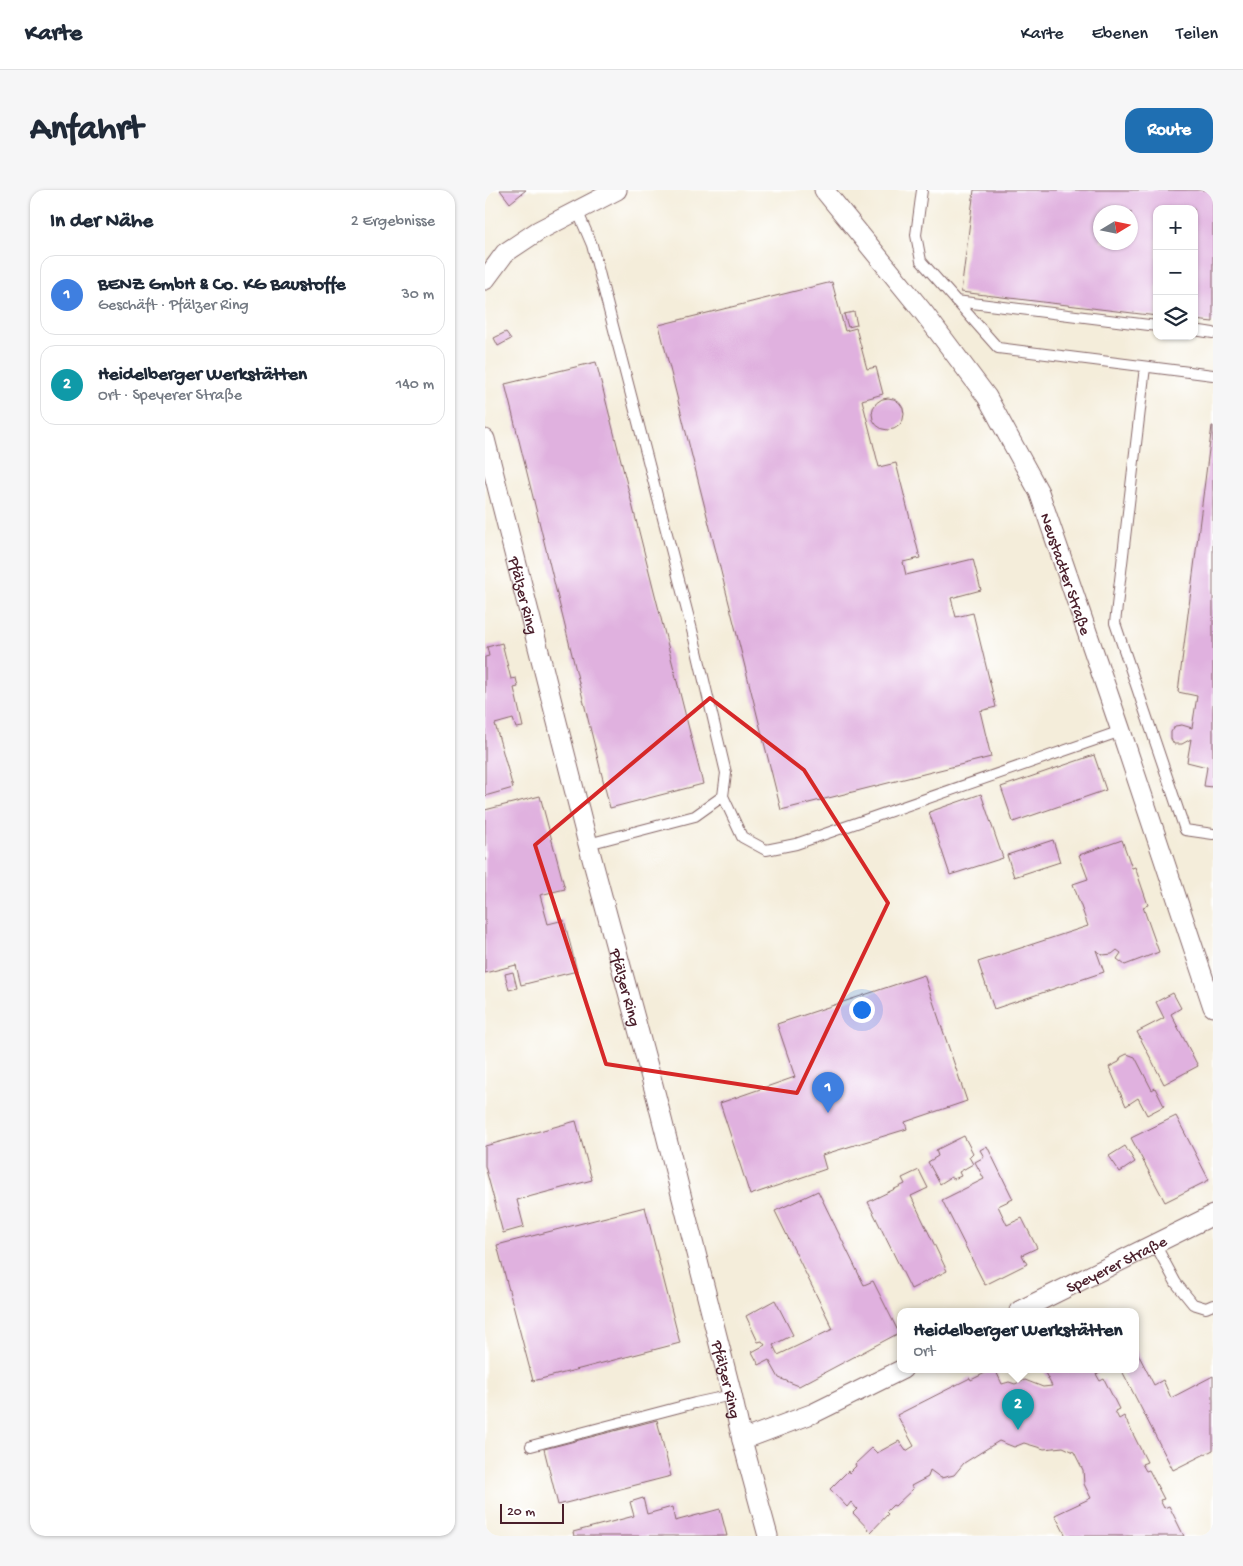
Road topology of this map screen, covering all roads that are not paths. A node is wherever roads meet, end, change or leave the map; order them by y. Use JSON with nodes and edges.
{"nodes":[{"id":1,"x":617,"y":190,"type":"edge"},
{"id":2,"x":824,"y":190,"type":"edge"},
{"id":3,"x":922,"y":190,"type":"edge"},
{"id":4,"x":577,"y":210,"type":"junction"},
{"id":5,"x":485,"y":280,"type":"edge"},
{"id":6,"x":956,"y":301,"type":"junction"},
{"id":7,"x":1153,"y":326,"type":"edge"},
{"id":8,"x":1198,"y":331,"type":"edge"},
{"id":9,"x":1213,"y":333,"type":"edge"},
{"id":10,"x":1145,"y":367,"type":"junction"},
{"id":11,"x":1213,"y":375,"type":"edge"},
{"id":12,"x":485,"y":439,"type":"edge"},
{"id":13,"x":1121,"y":731,"type":"junction"},
{"id":14,"x":723,"y":796,"type":"junction"},
{"id":15,"x":1213,"y":834,"type":"edge"},
{"id":16,"x":588,"y":844,"type":"junction"},
{"id":17,"x":1213,"y":1007,"type":"edge"},
{"id":18,"x":1213,"y":1215,"type":"edge"},
{"id":19,"x":1155,"y":1244,"type":"junction"},
{"id":20,"x":1213,"y":1304,"type":"edge"},
{"id":21,"x":1025,"y":1308,"type":"edge"},
{"id":22,"x":897,"y":1372,"type":"edge"},
{"id":23,"x":732,"y":1395,"type":"junction"},
{"id":24,"x":742,"y":1440,"type":"junction"},
{"id":25,"x":531,"y":1446,"type":"dead end"},
{"id":26,"x":768,"y":1536,"type":"edge"}],
"edges":[{"from":1,"to":4,"type":"street"},
{"from":2,"to":13,"type":"street","name":"Neustadter Straße"},
{"from":3,"to":6,"type":"lane"},
{"from":4,"to":5,"type":"street"},
{"from":4,"to":14,"type":"lane"},
{"from":6,"to":7,"type":"lane"},
{"from":6,"to":10,"type":"lane"},
{"from":8,"to":9,"type":"lane"},
{"from":10,"to":11,"type":"lane"},
{"from":10,"to":15,"type":"lane"},
{"from":12,"to":16,"type":"street","name":"Pfälzer Ring"},
{"from":13,"to":14,"type":"lane"},
{"from":13,"to":17,"type":"street","name":"Neustadter Straße"},
{"from":14,"to":16,"type":"lane"},
{"from":16,"to":23,"type":"street","name":"Pfälzer Ring"},
{"from":18,"to":19,"type":"street","name":"Speyerer Straße"},
{"from":19,"to":20,"type":"lane"},
{"from":19,"to":21,"type":"street","name":"Speyerer Straße"},
{"from":22,"to":24,"type":"street"},
{"from":23,"to":24,"type":"street","name":"Pfälzer Ring"},
{"from":23,"to":25,"type":"lane"},
{"from":24,"to":26,"type":"street","name":"Pfälzer Ring"}]}
